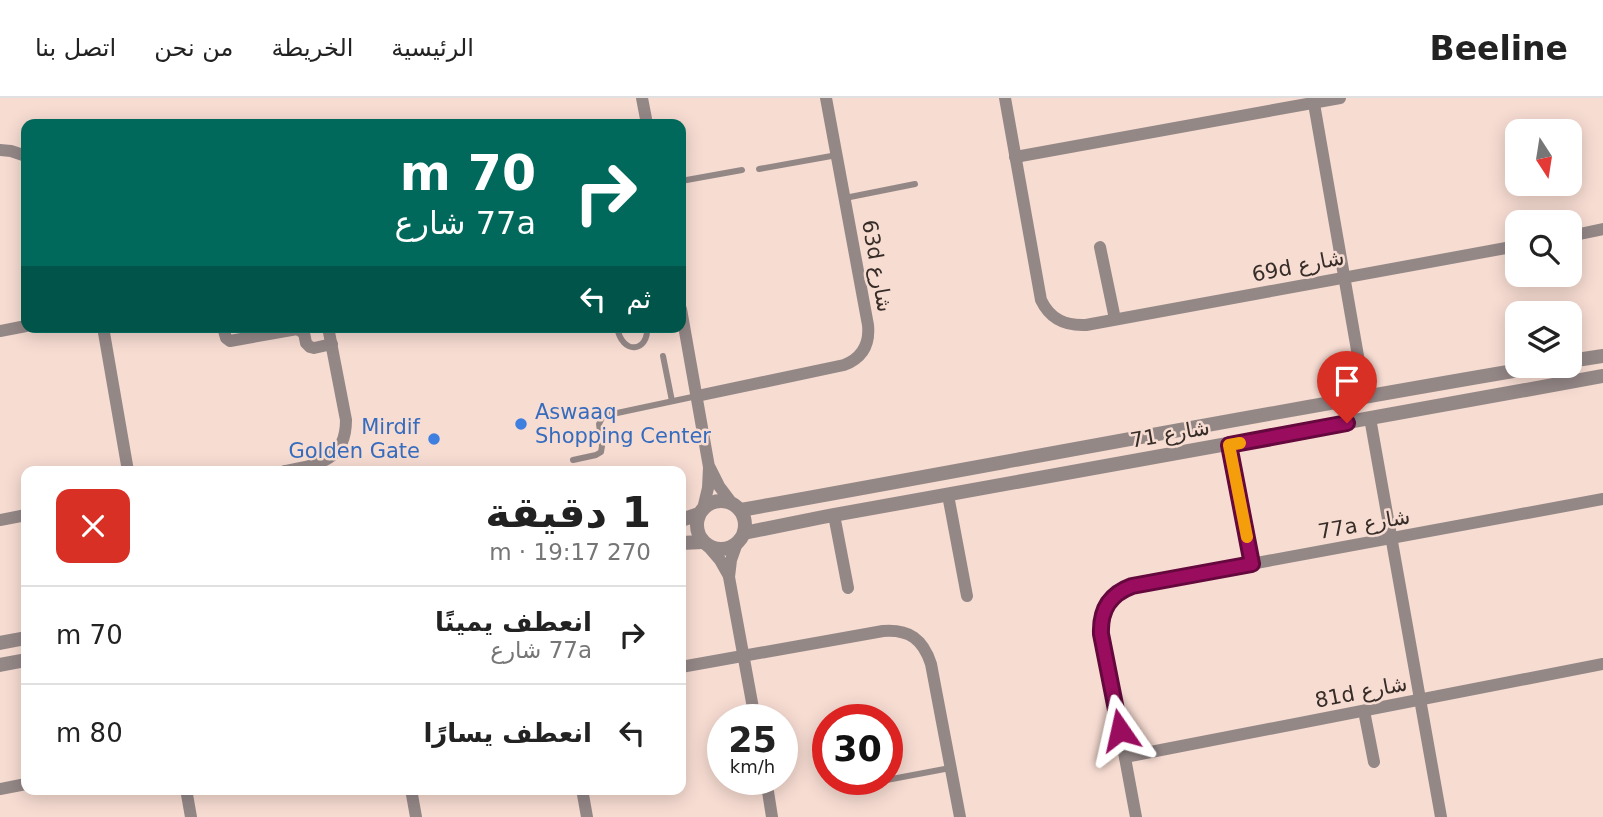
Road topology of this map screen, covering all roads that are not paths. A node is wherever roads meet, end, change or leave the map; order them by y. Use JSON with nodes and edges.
{"nodes":[{"id":1,"x":642,"y":98,"type":"edge"},
{"id":2,"x":826,"y":98,"type":"edge"},
{"id":3,"x":1004,"y":98,"type":"edge"},
{"id":4,"x":1340,"y":98,"type":"edge"},
{"id":5,"x":1313,"y":101,"type":"edge"},
{"id":6,"x":646,"y":119,"type":"edge"},
{"id":7,"x":0,"y":150,"type":"edge"},
{"id":8,"x":21,"y":154,"type":"edge"},
{"id":9,"x":837,"y":155,"type":"junction"},
{"id":10,"x":1015,"y":157,"type":"junction"},
{"id":11,"x":759,"y":169,"type":"dead end"},
{"id":12,"x":742,"y":170,"type":"dead end"},
{"id":13,"x":686,"y":180,"type":"edge"},
{"id":14,"x":915,"y":184,"type":"dead end"},
{"id":15,"x":845,"y":198,"type":"junction"},
{"id":16,"x":1603,"y":229,"type":"edge"},
{"id":17,"x":1582,"y":233,"type":"edge"},
{"id":18,"x":1100,"y":247,"type":"dead end"},
{"id":19,"x":1505,"y":248,"type":"edge"},
{"id":20,"x":1345,"y":276,"type":"junction"},
{"id":21,"x":1115,"y":320,"type":"junction"},
{"id":22,"x":21,"y":327,"type":"edge"},
{"id":23,"x":0,"y":331,"type":"edge"},
{"id":24,"x":104,"y":333,"type":"edge"},
{"id":25,"x":225,"y":333,"type":"edge"},
{"id":26,"x":275,"y":333,"type":"edge"},
{"id":27,"x":304,"y":333,"type":"edge"},
{"id":28,"x":329,"y":333,"type":"edge"},
{"id":29,"x":618,"y":333,"type":"edge"},
{"id":30,"x":647,"y":333,"type":"edge"},
{"id":31,"x":685,"y":333,"type":"edge"},
{"id":32,"x":332,"y":344,"type":"junction"},
{"id":33,"x":663,"y":356,"type":"dead end"},
{"id":34,"x":1603,"y":356,"type":"edge"},
{"id":35,"x":1582,"y":359,"type":"edge"},
{"id":36,"x":1505,"y":372,"type":"edge"},
{"id":37,"x":1603,"y":376,"type":"edge"},
{"id":38,"x":697,"y":396,"type":"junction"},
{"id":39,"x":1365,"y":396,"type":"junction"},
{"id":40,"x":672,"y":401,"type":"junction"},
{"id":41,"x":1370,"y":418,"type":"junction"},
{"id":42,"x":1229,"y":445,"type":"junction"},
{"id":43,"x":573,"y":460,"type":"dead end"},
{"id":44,"x":127,"y":466,"type":"edge"},
{"id":45,"x":307,"y":466,"type":"edge"},
{"id":46,"x":709,"y":467,"type":"junction"},
{"id":47,"x":948,"y":495,"type":"junction"},
{"id":48,"x":1603,"y":499,"type":"edge"},
{"id":49,"x":736,"y":506,"type":"junction"},
{"id":50,"x":701,"y":511,"type":"junction"},
{"id":51,"x":835,"y":515,"type":"junction"},
{"id":52,"x":21,"y":516,"type":"edge"},
{"id":53,"x":686,"y":518,"type":"edge"},
{"id":54,"x":0,"y":520,"type":"edge"},
{"id":55,"x":741,"y":538,"type":"junction"},
{"id":56,"x":1391,"y":538,"type":"junction"},
{"id":57,"x":686,"y":543,"type":"edge"},
{"id":58,"x":706,"y":544,"type":"junction"},
{"id":59,"x":1252,"y":564,"type":"junction"},
{"id":60,"x":729,"y":577,"type":"junction"},
{"id":61,"x":848,"y":588,"type":"dead end"},
{"id":62,"x":967,"y":596,"type":"dead end"},
{"id":63,"x":21,"y":639,"type":"edge"},
{"id":64,"x":0,"y":643,"type":"edge"},
{"id":65,"x":744,"y":655,"type":"junction"},
{"id":66,"x":21,"y":661,"type":"edge"},
{"id":67,"x":1603,"y":664,"type":"edge"},
{"id":68,"x":0,"y":665,"type":"edge"},
{"id":69,"x":686,"y":666,"type":"edge"},
{"id":70,"x":1420,"y":700,"type":"junction"},
{"id":71,"x":752,"y":704,"type":"edge"},
{"id":72,"x":1364,"y":711,"type":"junction"},
{"id":73,"x":1125,"y":757,"type":"junction"},
{"id":74,"x":1374,"y":762,"type":"dead end"},
{"id":75,"x":951,"y":768,"type":"junction"},
{"id":76,"x":903,"y":777,"type":"edge"},
{"id":77,"x":21,"y":785,"type":"edge"},
{"id":78,"x":0,"y":789,"type":"edge"},
{"id":79,"x":187,"y":795,"type":"edge"},
{"id":80,"x":412,"y":795,"type":"edge"},
{"id":81,"x":583,"y":795,"type":"edge"},
{"id":82,"x":768,"y":795,"type":"edge"},
{"id":83,"x":191,"y":817,"type":"edge"},
{"id":84,"x":416,"y":817,"type":"edge"},
{"id":85,"x":587,"y":817,"type":"edge"},
{"id":86,"x":772,"y":817,"type":"edge"},
{"id":87,"x":960,"y":817,"type":"edge"},
{"id":88,"x":1136,"y":817,"type":"edge"},
{"id":89,"x":1441,"y":817,"type":"edge"}],
"edges":[{"from":1,"to":6,"type":"street"},
{"from":2,"to":9,"type":"street","name":"63d شارع"},
{"from":3,"to":10,"type":"street"},
{"from":4,"to":5,"type":"street"},
{"from":5,"to":10,"type":"street"},
{"from":5,"to":20,"type":"street"},
{"from":7,"to":8,"type":"street"},
{"from":9,"to":11,"type":"lane"},
{"from":9,"to":15,"type":"street","name":"63d شارع"},
{"from":10,"to":21,"type":"street","name":"69d شارع"},
{"from":12,"to":13,"type":"lane"},
{"from":14,"to":15,"type":"lane"},
{"from":15,"to":38,"type":"street","name":"63d شارع"},
{"from":16,"to":17,"type":"street"},
{"from":18,"to":21,"type":"street"},
{"from":19,"to":20,"type":"street","name":"69d شارع"},
{"from":20,"to":21,"type":"street","name":"69d شارع"},
{"from":20,"to":39,"type":"street"},
{"from":22,"to":23,"type":"street"},
{"from":24,"to":44,"type":"street"},
{"from":25,"to":26,"type":"street"},
{"from":27,"to":32,"type":"street"},
{"from":28,"to":32,"type":"street"},
{"from":29,"to":30,"type":"lane"},
{"from":31,"to":38,"type":"street"},
{"from":32,"to":45,"type":"street"},
{"from":33,"to":40,"type":"lane"},
{"from":34,"to":35,"type":"street"},
{"from":36,"to":39,"type":"street","name":"شارع 71"},
{"from":37,"to":41,"type":"street","name":"شارع 71"},
{"from":38,"to":40,"type":"lane"},
{"from":38,"to":46,"type":"street"},
{"from":39,"to":49,"type":"street","name":"شارع 71"},
{"from":40,"to":43,"type":"lane"},
{"from":41,"to":42,"type":"street","name":"شارع 71"},
{"from":41,"to":56,"type":"street"},
{"from":42,"to":47,"type":"street","name":"شارع 71"},
{"from":42,"to":59,"type":"lane"},
{"from":46,"to":49,"type":"street"},
{"from":46,"to":50,"type":"street"},
{"from":47,"to":51,"type":"street","name":"شارع 71"},
{"from":47,"to":62,"type":"street"},
{"from":48,"to":56,"type":"street","name":"77a شارع"},
{"from":49,"to":50,"type":"street"},
{"from":49,"to":55,"type":"street"},
{"from":50,"to":53,"type":"street"},
{"from":50,"to":58,"type":"street"},
{"from":51,"to":55,"type":"street","name":"شارع 71"},
{"from":51,"to":61,"type":"street"},
{"from":52,"to":54,"type":"street"},
{"from":55,"to":58,"type":"street"},
{"from":55,"to":60,"type":"street"},
{"from":56,"to":59,"type":"street","name":"77a شارع"},
{"from":56,"to":70,"type":"street"},
{"from":57,"to":58,"type":"street"},
{"from":58,"to":60,"type":"street"},
{"from":59,"to":73,"type":"street","name":"77a شارع"},
{"from":60,"to":65,"type":"street"},
{"from":63,"to":64,"type":"street"},
{"from":65,"to":69,"type":"street"},
{"from":65,"to":71,"type":"street"},
{"from":65,"to":75,"type":"street"},
{"from":66,"to":68,"type":"street"},
{"from":67,"to":70,"type":"street","name":"81d شارع"},
{"from":70,"to":72,"type":"street","name":"81d شارع"},
{"from":70,"to":89,"type":"street"},
{"from":72,"to":73,"type":"street","name":"81d شارع"},
{"from":72,"to":74,"type":"street"},
{"from":73,"to":88,"type":"street"},
{"from":75,"to":76,"type":"lane"},
{"from":75,"to":87,"type":"street"},
{"from":77,"to":78,"type":"street"},
{"from":79,"to":83,"type":"street"},
{"from":80,"to":84,"type":"street"},
{"from":81,"to":85,"type":"street"},
{"from":82,"to":86,"type":"street"}]}
